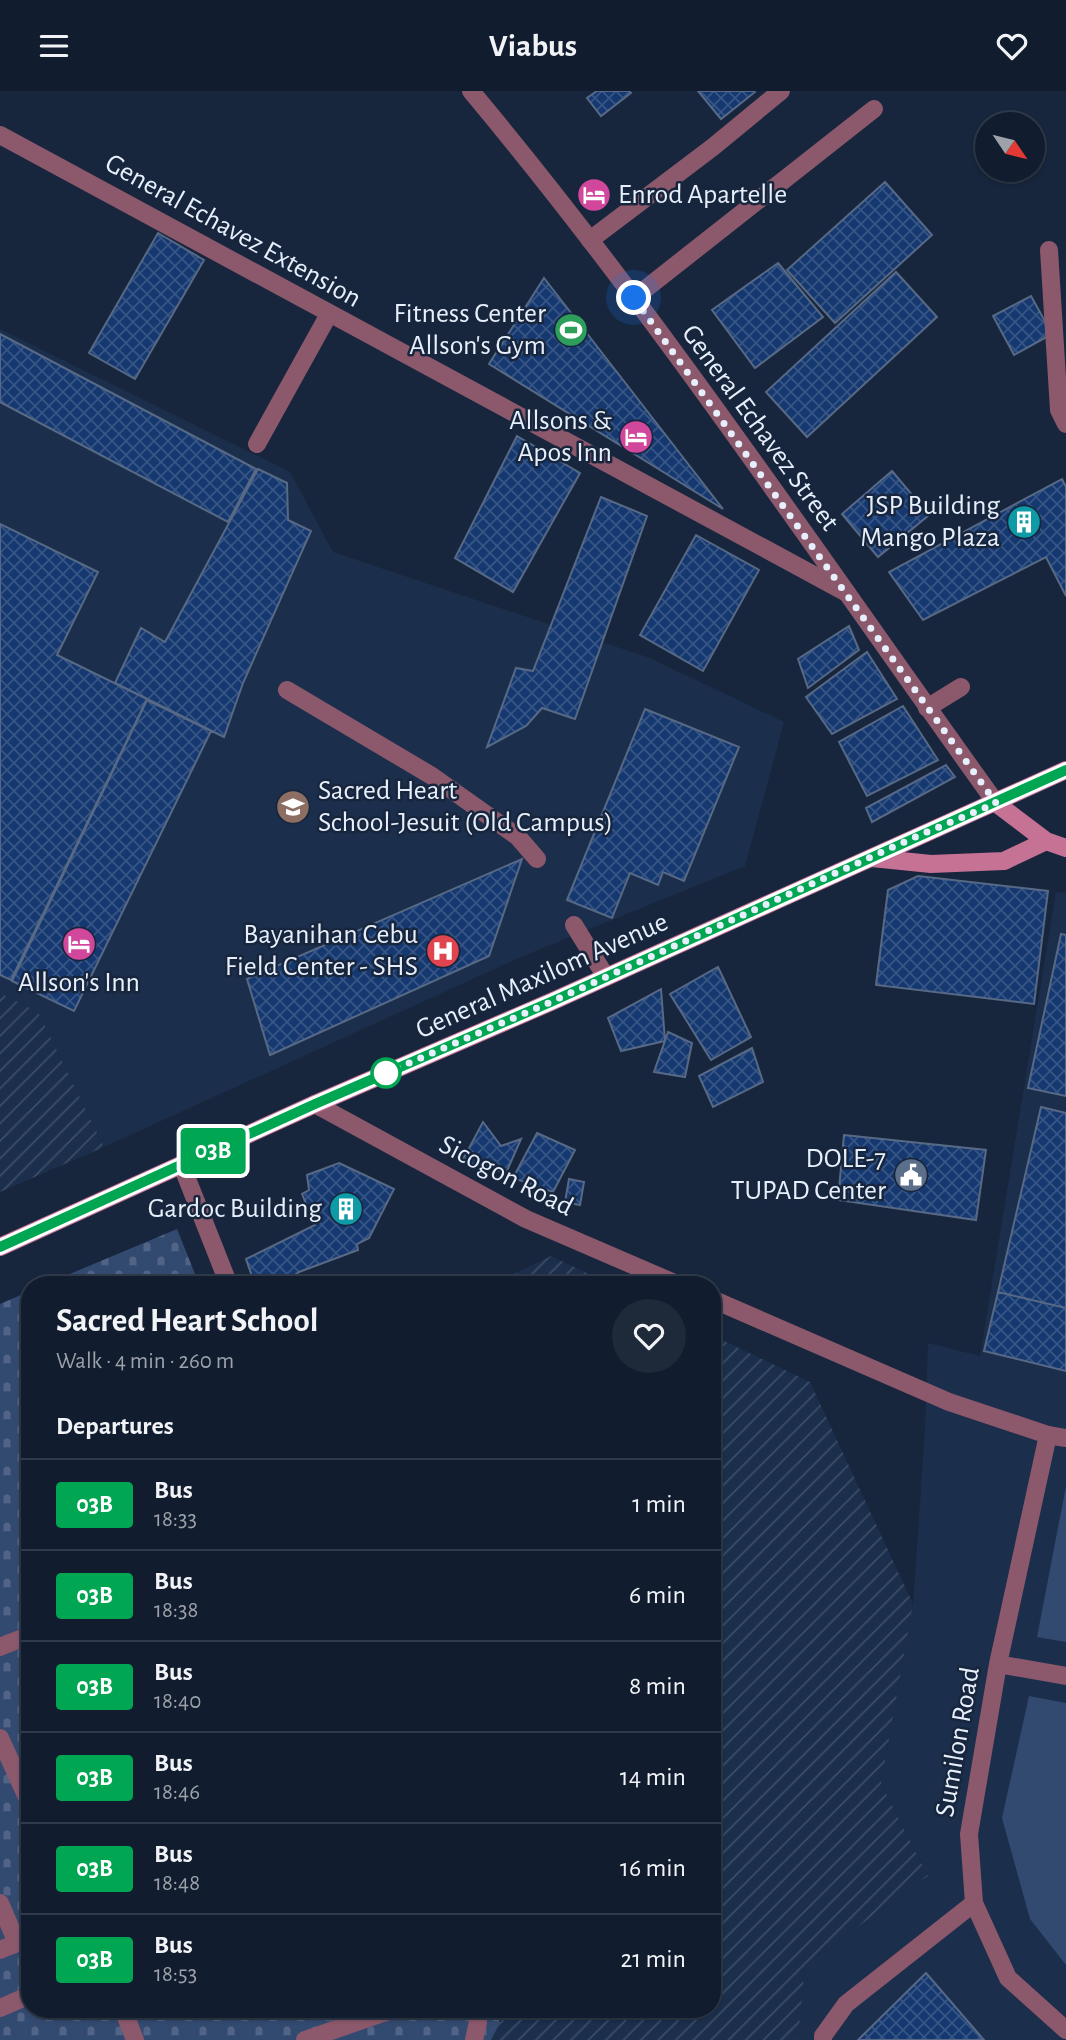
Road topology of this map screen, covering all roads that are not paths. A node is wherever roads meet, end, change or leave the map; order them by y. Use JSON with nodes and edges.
{"nodes":[{"id":1,"x":471,"y":91,"type":"edge"},
{"id":2,"x":781,"y":91,"type":"edge"},
{"id":3,"x":874,"y":109,"type":"dead end"},
{"id":4,"x":0,"y":135,"type":"edge"},
{"id":5,"x":590,"y":240,"type":"junction"},
{"id":6,"x":1049,"y":250,"type":"dead end"},
{"id":7,"x":634,"y":298,"type":"junction"},
{"id":8,"x":329,"y":314,"type":"junction"},
{"id":9,"x":1064,"y":413,"type":"edge"},
{"id":10,"x":257,"y":444,"type":"dead end"},
{"id":11,"x":847,"y":593,"type":"junction"},
{"id":12,"x":961,"y":687,"type":"dead end"},
{"id":13,"x":287,"y":689,"type":"dead end"},
{"id":14,"x":927,"y":708,"type":"junction"},
{"id":15,"x":1066,"y":770,"type":"edge"},
{"id":16,"x":996,"y":803,"type":"junction"},
{"id":17,"x":1046,"y":841,"type":"junction"},
{"id":18,"x":1066,"y":848,"type":"edge"},
{"id":19,"x":872,"y":857,"type":"junction"},
{"id":20,"x":537,"y":859,"type":"dead end"},
{"id":21,"x":574,"y":925,"type":"dead end"},
{"id":22,"x":606,"y":977,"type":"junction"},
{"id":23,"x":315,"y":1104,"type":"junction"},
{"id":24,"x":182,"y":1165,"type":"junction"},
{"id":25,"x":0,"y":1247,"type":"edge"},
{"id":26,"x":225,"y":1276,"type":"edge"},
{"id":27,"x":657,"y":1276,"type":"edge"},
{"id":28,"x":721,"y":1303,"type":"edge"},
{"id":29,"x":1048,"y":1435,"type":"junction"},
{"id":30,"x":1066,"y":1438,"type":"edge"},
{"id":31,"x":21,"y":1639,"type":"edge"},
{"id":32,"x":0,"y":1647,"type":"edge"},
{"id":33,"x":998,"y":1664,"type":"junction"},
{"id":34,"x":1066,"y":1676,"type":"edge"},
{"id":35,"x":0,"y":1738,"type":"edge"},
{"id":36,"x":21,"y":1784,"type":"edge"},
{"id":37,"x":0,"y":1903,"type":"edge"},
{"id":38,"x":974,"y":1903,"type":"junction"},
{"id":39,"x":16,"y":1943,"type":"edge"},
{"id":40,"x":21,"y":2000,"type":"edge"},
{"id":41,"x":0,"y":2008,"type":"edge"},
{"id":42,"x":126,"y":2018,"type":"edge"},
{"id":43,"x":368,"y":2018,"type":"edge"},
{"id":44,"x":477,"y":2018,"type":"edge"},
{"id":45,"x":1066,"y":2030,"type":"edge"},
{"id":46,"x":133,"y":2039,"type":"edge"},
{"id":47,"x":305,"y":2040,"type":"edge"},
{"id":48,"x":474,"y":2040,"type":"edge"},
{"id":49,"x":823,"y":2040,"type":"edge"}],
"edges":[{"from":1,"to":5,"type":"street","name":"General Echavez Street"},
{"from":2,"to":5,"type":"street"},
{"from":3,"to":7,"type":"street"},
{"from":4,"to":8,"type":"street","name":"General Echavez Extension"},
{"from":5,"to":7,"type":"street","name":"General Echavez Street"},
{"from":6,"to":9,"type":"street"},
{"from":7,"to":11,"type":"street","name":"General Echavez Street"},
{"from":8,"to":10,"type":"street"},
{"from":8,"to":11,"type":"street","name":"General Echavez Extension"},
{"from":11,"to":14,"type":"street","name":"General Echavez Street"},
{"from":12,"to":14,"type":"street"},
{"from":13,"to":20,"type":"street"},
{"from":14,"to":16,"type":"street","name":"General Echavez Street"},
{"from":15,"to":16,"type":"main road","name":"General Maxilom Avenue"},
{"from":16,"to":17,"type":"main road"},
{"from":16,"to":19,"type":"main road","name":"General Maxilom Avenue"},
{"from":17,"to":18,"type":"main road"},
{"from":17,"to":19,"type":"main road"},
{"from":19,"to":22,"type":"main road","name":"General Maxilom Avenue"},
{"from":21,"to":22,"type":"street"},
{"from":22,"to":23,"type":"main road","name":"General Maxilom Avenue"},
{"from":23,"to":24,"type":"main road","name":"General Maxilom Avenue"},
{"from":23,"to":27,"type":"street","name":"Sicogon Road"},
{"from":24,"to":25,"type":"main road","name":"General Maxilom Avenue"},
{"from":24,"to":26,"type":"street"},
{"from":28,"to":29,"type":"street"},
{"from":29,"to":30,"type":"street"},
{"from":29,"to":33,"type":"street","name":"Sumilon Road"},
{"from":31,"to":32,"type":"street"},
{"from":33,"to":34,"type":"street"},
{"from":33,"to":38,"type":"street","name":"Sumilon Road"},
{"from":35,"to":36,"type":"street"},
{"from":37,"to":39,"type":"street"},
{"from":38,"to":45,"type":"street","name":"Sumilon Road"},
{"from":38,"to":49,"type":"street"},
{"from":40,"to":41,"type":"street"},
{"from":42,"to":46,"type":"street"},
{"from":43,"to":47,"type":"street"},
{"from":44,"to":48,"type":"street"}]}
